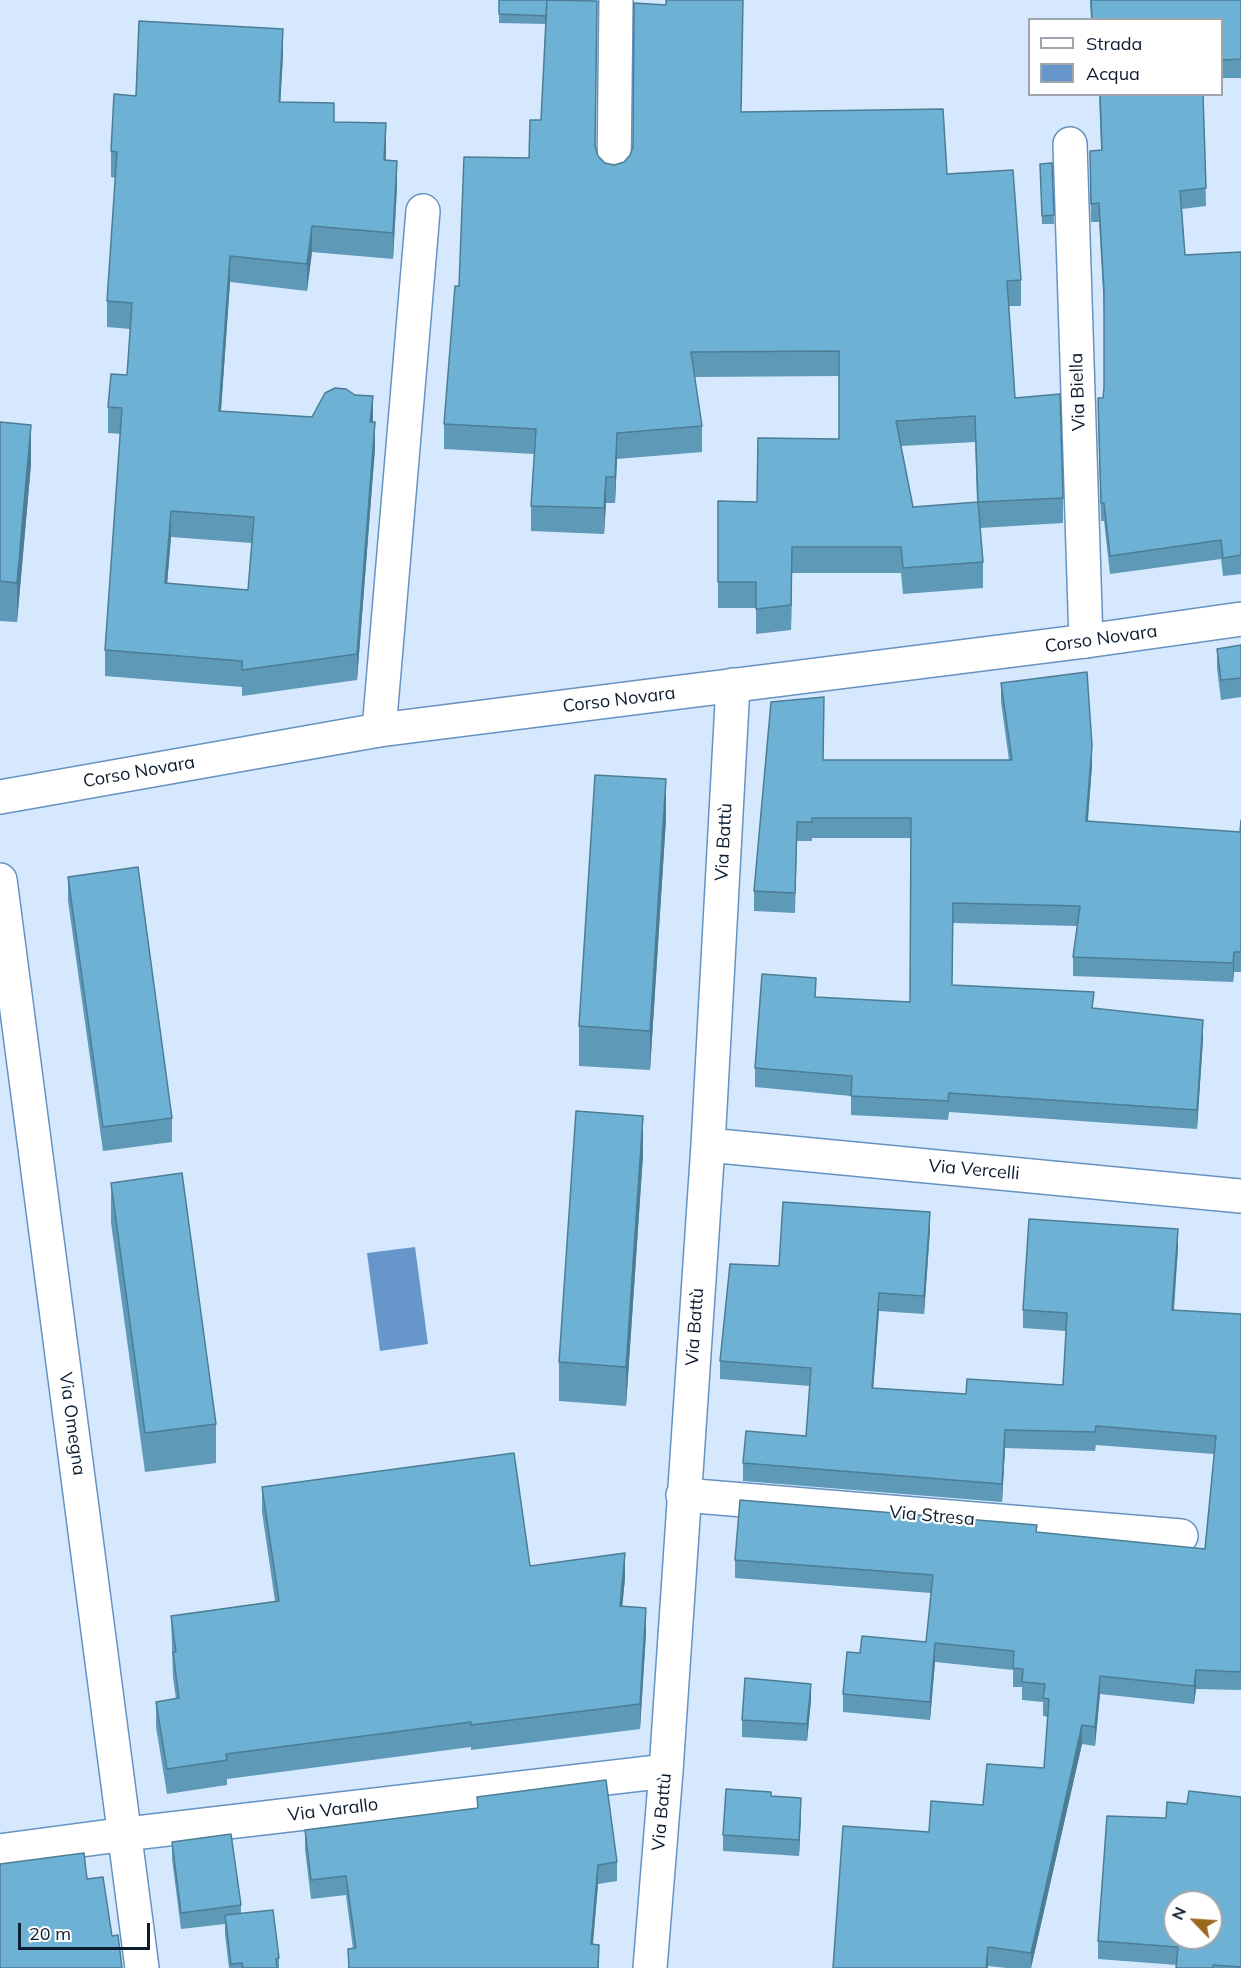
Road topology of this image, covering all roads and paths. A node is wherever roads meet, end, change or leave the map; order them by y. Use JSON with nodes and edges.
{"nodes":[{"id":1,"x":616,"y":0,"type":"edge"},
{"id":2,"x":1070,"y":144,"type":"dead end"},
{"id":3,"x":614,"y":172,"type":"edge"},
{"id":4,"x":423,"y":211,"type":"dead end"},
{"id":5,"x":1241,"y":619,"type":"edge"},
{"id":6,"x":1086,"y":641,"type":"junction"},
{"id":7,"x":733,"y":685,"type":"junction"},
{"id":8,"x":379,"y":730,"type":"junction"},
{"id":9,"x":0,"y":797,"type":"edge"},
{"id":10,"x":0,"y":880,"type":"edge"},
{"id":11,"x":708,"y":1145,"type":"junction"},
{"id":12,"x":1241,"y":1196,"type":"edge"},
{"id":13,"x":683,"y":1495,"type":"junction"},
{"id":14,"x":1181,"y":1536,"type":"dead end"},
{"id":15,"x":666,"y":1771,"type":"junction"},
{"id":16,"x":126,"y":1834,"type":"junction"},
{"id":17,"x":0,"y":1851,"type":"edge"},
{"id":18,"x":142,"y":1968,"type":"edge"},
{"id":19,"x":650,"y":1968,"type":"edge"}],
"edges":[{"from":1,"to":3,"type":"street"},
{"from":2,"to":6,"type":"street","name":"Via Biella"},
{"from":4,"to":8,"type":"street"},
{"from":5,"to":6,"type":"street","name":"Corso Novara"},
{"from":6,"to":7,"type":"street","name":"Corso Novara"},
{"from":7,"to":8,"type":"street","name":"Corso Novara"},
{"from":7,"to":11,"type":"street","name":"Via Battù"},
{"from":8,"to":9,"type":"street","name":"Corso Novara"},
{"from":10,"to":16,"type":"street","name":"Via Omegna"},
{"from":11,"to":12,"type":"street","name":"Via Vercelli"},
{"from":11,"to":13,"type":"street","name":"Via Battù"},
{"from":13,"to":14,"type":"street","name":"Via Stresa"},
{"from":13,"to":15,"type":"street","name":"Via Battù"},
{"from":15,"to":16,"type":"street","name":"Via Varallo"},
{"from":15,"to":19,"type":"street","name":"Via Battù"},
{"from":16,"to":17,"type":"street","name":"Via Varallo"},
{"from":16,"to":18,"type":"street","name":"Via Omegna"}]}
